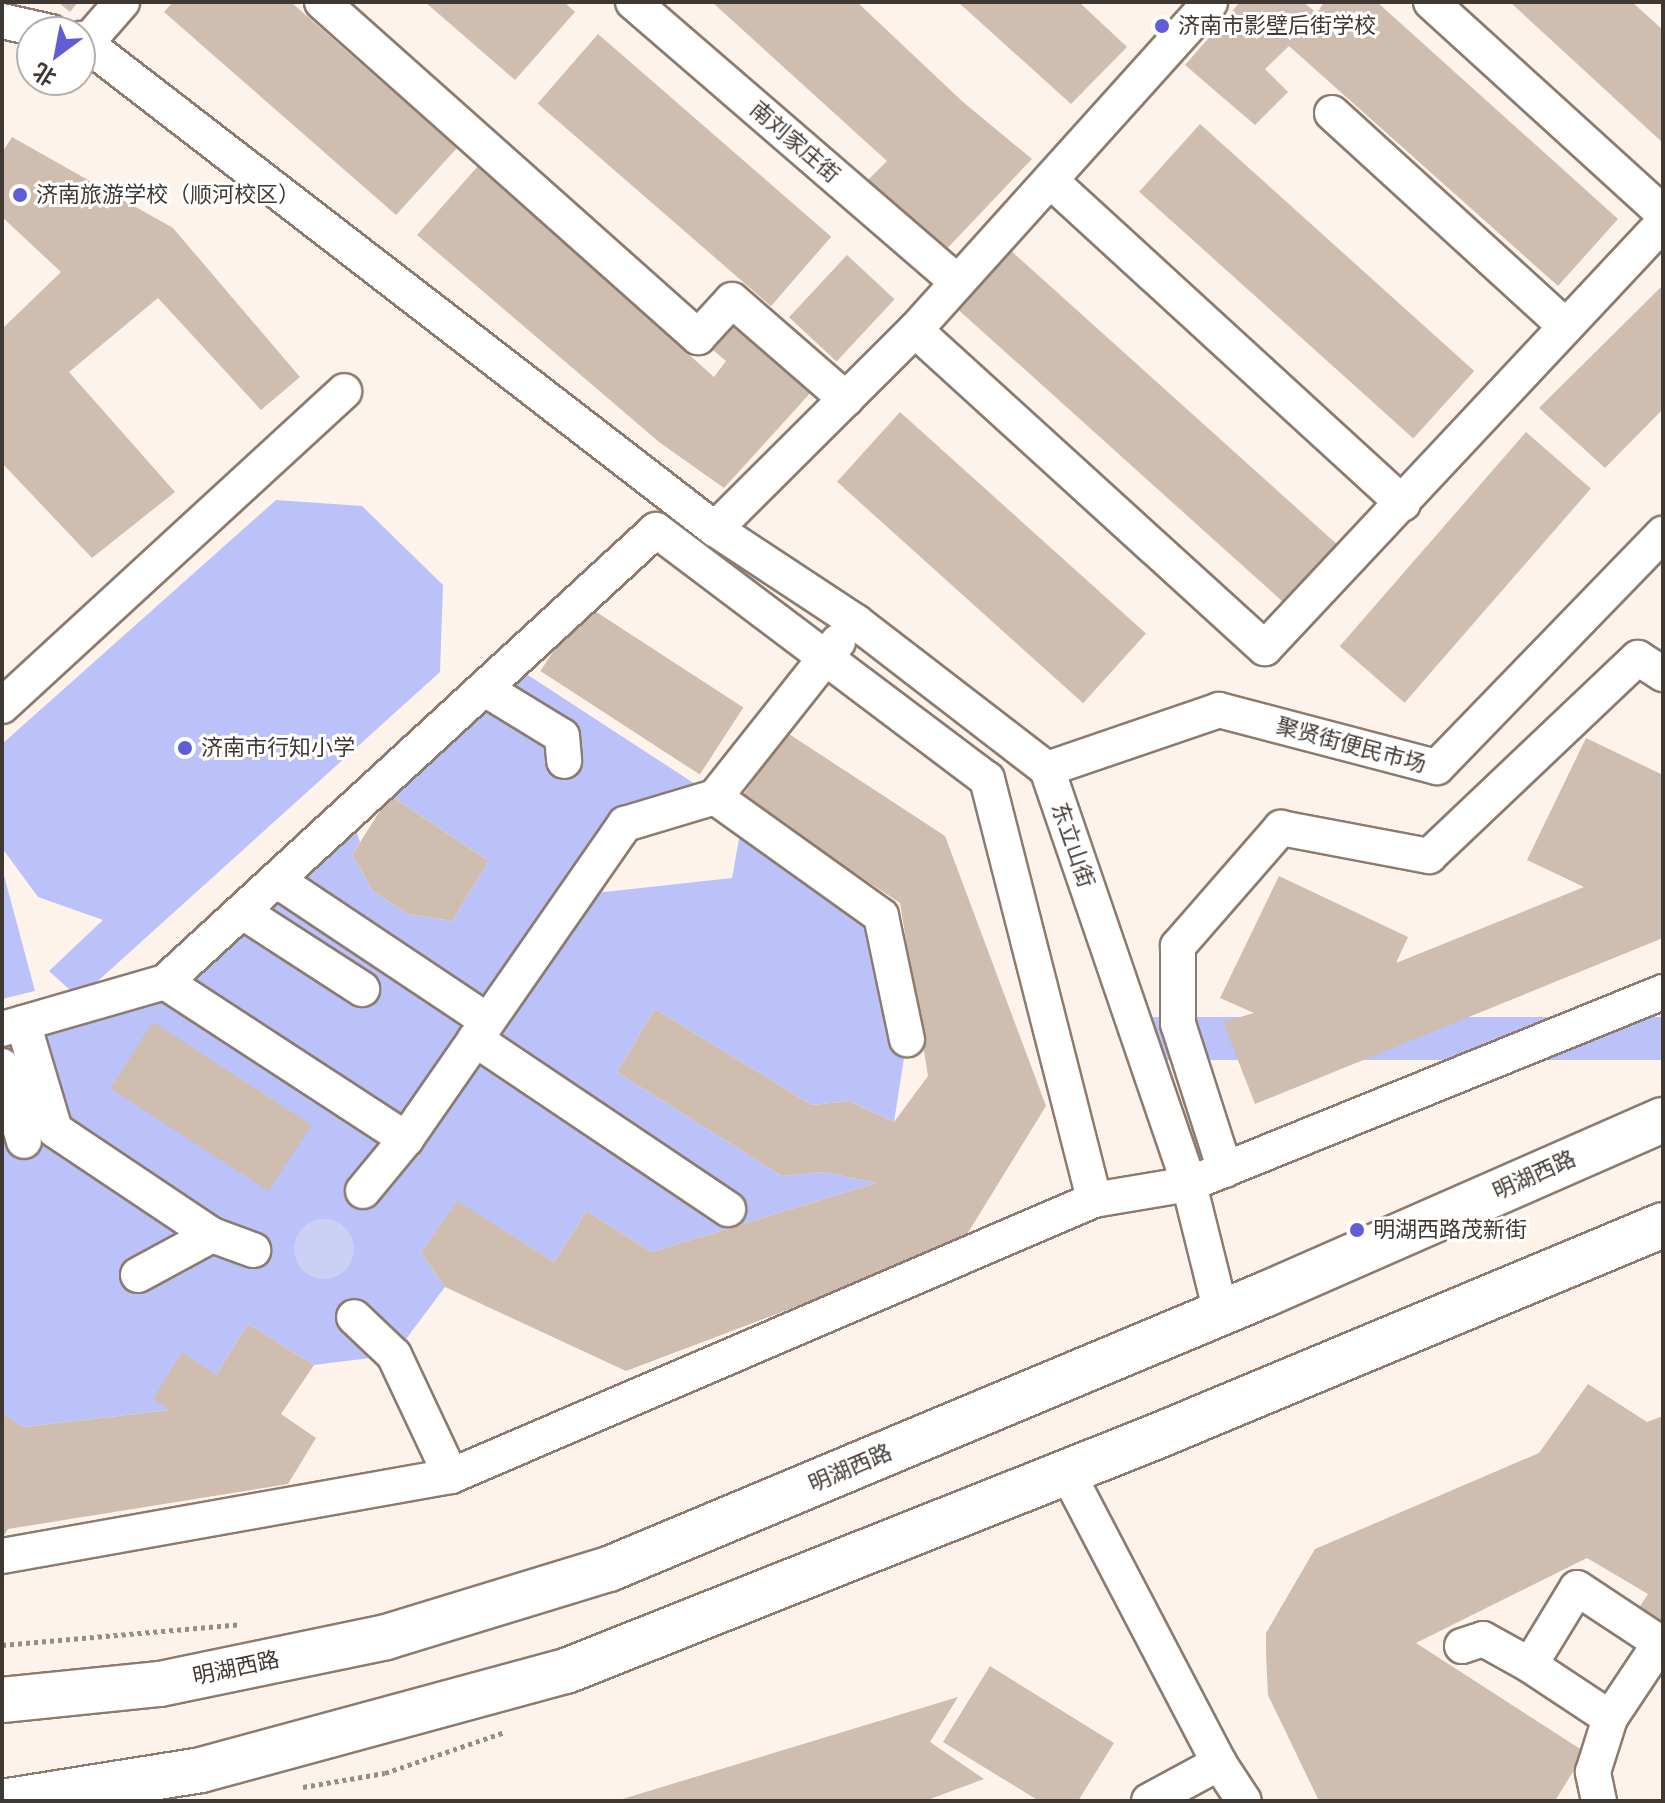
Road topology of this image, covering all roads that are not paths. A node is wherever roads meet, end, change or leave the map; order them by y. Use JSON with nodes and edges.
{"nodes":[{"id":1,"x":122,"y":2,"type":"edge"},
{"id":2,"x":322,"y":2,"type":"edge"},
{"id":3,"x":633,"y":2,"type":"edge"},
{"id":4,"x":1210,"y":2,"type":"edge"},
{"id":5,"x":1431,"y":2,"type":"edge"},
{"id":6,"x":96,"y":28,"type":"edge"},
{"id":7,"x":96,"y":49,"type":"edge"},
{"id":8,"x":1332,"y":113,"type":"dead end"},
{"id":9,"x":1052,"y":182,"type":"junction"},
{"id":10,"x":1663,"y":213,"type":"edge"},
{"id":11,"x":1663,"y":223,"type":"edge"},
{"id":12,"x":957,"y":282,"type":"junction"},
{"id":13,"x":1565,"y":326,"type":"junction"},
{"id":14,"x":915,"y":330,"type":"junction"},
{"id":15,"x":344,"y":391,"type":"dead end"},
{"id":16,"x":846,"y":399,"type":"junction"},
{"id":17,"x":1403,"y":504,"type":"junction"},
{"id":18,"x":715,"y":529,"type":"junction"},
{"id":19,"x":1663,"y":534,"type":"edge"},
{"id":20,"x":856,"y":622,"type":"junction"},
{"id":21,"x":824,"y":658,"type":"junction"},
{"id":22,"x":1663,"y":674,"type":"edge"},
{"id":23,"x":485,"y":689,"type":"junction"},
{"id":24,"x":2,"y":706,"type":"edge"},
{"id":25,"x":564,"y":761,"type":"dead end"},
{"id":26,"x":1047,"y":769,"type":"junction"},
{"id":27,"x":715,"y":797,"type":"junction"},
{"id":28,"x":278,"y":881,"type":"junction"},
{"id":29,"x":243,"y":912,"type":"junction"},
{"id":30,"x":165,"y":982,"type":"junction"},
{"id":31,"x":362,"y":989,"type":"dead end"},
{"id":32,"x":1663,"y":992,"type":"edge"},
{"id":33,"x":13,"y":1026,"type":"edge"},
{"id":34,"x":482,"y":1030,"type":"junction"},
{"id":35,"x":907,"y":1039,"type":"dead end"},
{"id":36,"x":2,"y":1066,"type":"edge"},
{"id":37,"x":1663,"y":1120,"type":"edge"},
{"id":38,"x":406,"y":1139,"type":"junction"},
{"id":39,"x":24,"y":1141,"type":"dead end"},
{"id":40,"x":1225,"y":1170,"type":"junction"},
{"id":41,"x":1189,"y":1184,"type":"junction"},
{"id":42,"x":363,"y":1191,"type":"dead end"},
{"id":43,"x":1094,"y":1200,"type":"junction"},
{"id":44,"x":728,"y":1209,"type":"dead end"},
{"id":45,"x":1663,"y":1225,"type":"edge"},
{"id":46,"x":212,"y":1235,"type":"junction"},
{"id":47,"x":253,"y":1250,"type":"dead end"},
{"id":48,"x":138,"y":1275,"type":"dead end"},
{"id":49,"x":1221,"y":1312,"type":"junction"},
{"id":50,"x":354,"y":1317,"type":"dead end"},
{"id":51,"x":1067,"y":1472,"type":"junction"},
{"id":52,"x":451,"y":1476,"type":"junction"},
{"id":53,"x":2,"y":1556,"type":"edge"},
{"id":54,"x":1661,"y":1644,"type":"edge"},
{"id":55,"x":1462,"y":1646,"type":"dead end"},
{"id":56,"x":1530,"y":1665,"type":"junction"},
{"id":57,"x":2,"y":1700,"type":"edge"},
{"id":58,"x":1610,"y":1718,"type":"junction"},
{"id":59,"x":1219,"y":1763,"type":"junction"},
{"id":60,"x":8,"y":1801,"type":"edge"},
{"id":61,"x":1149,"y":1801,"type":"edge"},
{"id":62,"x":1244,"y":1801,"type":"edge"},
{"id":63,"x":1599,"y":1801,"type":"edge"}],
"edges":[{"from":1,"to":6,"type":"street"},
{"from":2,"to":16,"type":"street"},
{"from":3,"to":12,"type":"street","name":"南刘家庄街"},
{"from":4,"to":9,"type":"street"},
{"from":5,"to":10,"type":"street"},
{"from":7,"to":18,"type":"street"},
{"from":8,"to":13,"type":"street"},
{"from":9,"to":12,"type":"street"},
{"from":9,"to":17,"type":"street"},
{"from":11,"to":13,"type":"street"},
{"from":12,"to":14,"type":"street"},
{"from":13,"to":17,"type":"street"},
{"from":14,"to":16,"type":"street"},
{"from":14,"to":17,"type":"street"},
{"from":15,"to":24,"type":"street"},
{"from":16,"to":18,"type":"street"},
{"from":18,"to":20,"type":"street"},
{"from":19,"to":26,"type":"street","name":"聚贤街便民市场"},
{"from":20,"to":21,"type":"street"},
{"from":20,"to":26,"type":"street"},
{"from":21,"to":23,"type":"street"},
{"from":21,"to":27,"type":"street"},
{"from":21,"to":43,"type":"street"},
{"from":22,"to":40,"type":"street"},
{"from":23,"to":25,"type":"street"},
{"from":23,"to":28,"type":"street"},
{"from":26,"to":41,"type":"street","name":"东立山街"},
{"from":27,"to":34,"type":"street"},
{"from":27,"to":35,"type":"street"},
{"from":28,"to":29,"type":"street"},
{"from":28,"to":34,"type":"street"},
{"from":29,"to":30,"type":"street"},
{"from":29,"to":31,"type":"street"},
{"from":30,"to":33,"type":"street"},
{"from":30,"to":38,"type":"street"},
{"from":32,"to":40,"type":"street"},
{"from":33,"to":46,"type":"street"},
{"from":34,"to":38,"type":"street"},
{"from":34,"to":44,"type":"street"},
{"from":36,"to":39,"type":"street"},
{"from":37,"to":49,"type":"main road","name":"明湖西路"},
{"from":38,"to":42,"type":"street"},
{"from":40,"to":41,"type":"street"},
{"from":41,"to":43,"type":"street"},
{"from":41,"to":49,"type":"street","name":"东立山街"},
{"from":43,"to":52,"type":"street"},
{"from":45,"to":51,"type":"main road"},
{"from":46,"to":47,"type":"street"},
{"from":46,"to":48,"type":"street"},
{"from":49,"to":57,"type":"main road","name":"明湖西路"},
{"from":50,"to":52,"type":"street"},
{"from":51,"to":59,"type":"street"},
{"from":51,"to":60,"type":"main road"},
{"from":52,"to":53,"type":"street"},
{"from":54,"to":56,"type":"street"},
{"from":54,"to":58,"type":"street"},
{"from":55,"to":56,"type":"street"},
{"from":56,"to":58,"type":"street"},
{"from":58,"to":63,"type":"street"},
{"from":59,"to":61,"type":"street"},
{"from":59,"to":62,"type":"street"}]}
